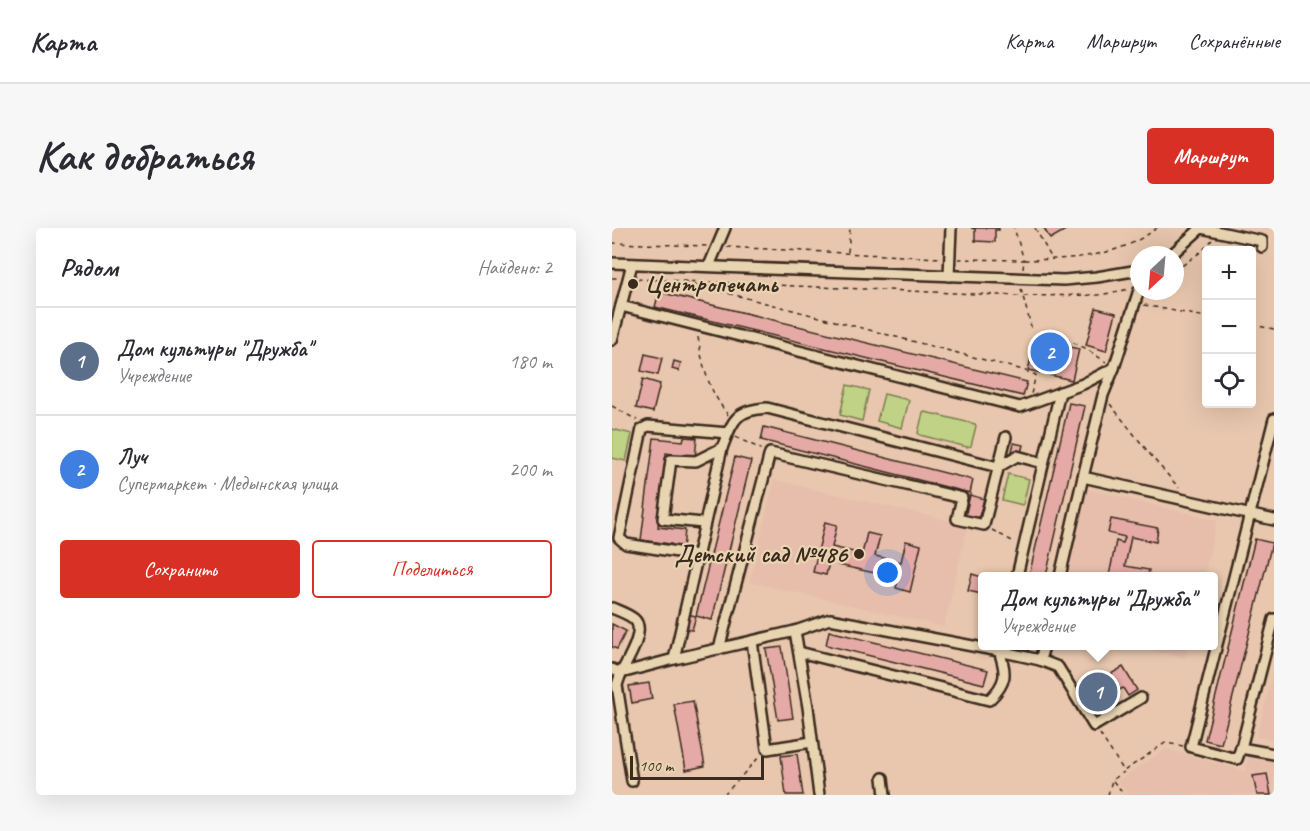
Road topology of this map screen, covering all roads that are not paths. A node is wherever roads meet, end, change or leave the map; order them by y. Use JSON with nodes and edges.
{"nodes":[{"id":1,"x":725,"y":228,"type":"edge"},
{"id":2,"x":951,"y":228,"type":"edge"},
{"id":3,"x":1201,"y":228,"type":"edge"},
{"id":4,"x":1181,"y":246,"type":"edge"},
{"id":5,"x":1262,"y":247,"type":"dead end"},
{"id":6,"x":612,"y":264,"type":"edge"},
{"id":7,"x":632,"y":264,"type":"junction"},
{"id":8,"x":709,"y":266,"type":"junction"},
{"id":9,"x":1130,"y":272,"type":"edge"},
{"id":10,"x":949,"y":276,"type":"junction"},
{"id":11,"x":1134,"y":300,"type":"edge"},
{"id":12,"x":621,"y":306,"type":"junction"},
{"id":13,"x":612,"y":340,"type":"edge"},
{"id":14,"x":1114,"y":368,"type":"junction"},
{"id":15,"x":1060,"y":392,"type":"junction"},
{"id":16,"x":1274,"y":419,"type":"edge"},
{"id":17,"x":728,"y":434,"type":"junction"},
{"id":18,"x":1006,"y":437,"type":"dead end"},
{"id":19,"x":722,"y":448,"type":"junction"},
{"id":20,"x":1043,"y":463,"type":"junction"},
{"id":21,"x":998,"y":467,"type":"junction"},
{"id":22,"x":1083,"y":477,"type":"junction"},
{"id":23,"x":1250,"y":514,"type":"junction"},
{"id":24,"x":1274,"y":520,"type":"edge"},
{"id":25,"x":703,"y":524,"type":"junction"},
{"id":26,"x":697,"y":555,"type":"junction"},
{"id":27,"x":1018,"y":572,"type":"edge"},
{"id":28,"x":1061,"y":572,"type":"edge"},
{"id":29,"x":612,"y":608,"type":"edge"},
{"id":30,"x":1274,"y":619,"type":"edge"},
{"id":31,"x":795,"y":631,"type":"junction"},
{"id":32,"x":1218,"y":640,"type":"edge"},
{"id":33,"x":752,"y":641,"type":"junction"},
{"id":34,"x":978,"y":644,"type":"edge"},
{"id":35,"x":719,"y":649,"type":"junction"},
{"id":36,"x":1001,"y":650,"type":"edge"},
{"id":37,"x":1007,"y":650,"type":"edge"},
{"id":38,"x":1043,"y":650,"type":"edge"},
{"id":39,"x":1216,"y":650,"type":"edge"},
{"id":40,"x":799,"y":652,"type":"junction"},
{"id":41,"x":674,"y":659,"type":"junction"},
{"id":42,"x":1040,"y":660,"type":"junction"},
{"id":43,"x":616,"y":671,"type":"edge"},
{"id":44,"x":1141,"y":698,"type":"dead end"},
{"id":45,"x":812,"y":742,"type":"junction"},
{"id":46,"x":1240,"y":748,"type":"junction"},
{"id":47,"x":1274,"y":754,"type":"edge"},
{"id":48,"x":883,"y":778,"type":"dead end"},
{"id":49,"x":632,"y":781,"type":"dead end"},
{"id":50,"x":819,"y":795,"type":"edge"},
{"id":51,"x":885,"y":795,"type":"edge"}],
"edges":[{"from":1,"to":8,"type":"street"},
{"from":2,"to":10,"type":"street"},
{"from":3,"to":4,"type":"street"},
{"from":3,"to":5,"type":"street"},
{"from":6,"to":7,"type":"street"},
{"from":7,"to":8,"type":"street"},
{"from":7,"to":12,"type":"street"},
{"from":8,"to":10,"type":"street"},
{"from":9,"to":10,"type":"street"},
{"from":11,"to":14,"type":"street"},
{"from":12,"to":13,"type":"street"},
{"from":12,"to":15,"type":"street"},
{"from":14,"to":15,"type":"street"},
{"from":14,"to":22,"type":"street"},
{"from":15,"to":20,"type":"street"},
{"from":16,"to":23,"type":"street"},
{"from":17,"to":19,"type":"street"},
{"from":17,"to":21,"type":"street"},
{"from":17,"to":26,"type":"street"},
{"from":18,"to":21,"type":"street"},
{"from":19,"to":25,"type":"street"},
{"from":19,"to":25,"type":"street"},
{"from":20,"to":21,"type":"street"},
{"from":20,"to":27,"type":"street"},
{"from":21,"to":35,"type":"street"},
{"from":22,"to":23,"type":"street"},
{"from":22,"to":28,"type":"street"},
{"from":23,"to":24,"type":"street"},
{"from":23,"to":32,"type":"street"},
{"from":25,"to":26,"type":"street"},
{"from":26,"to":41,"type":"street"},
{"from":29,"to":43,"type":"street"},
{"from":30,"to":46,"type":"street"},
{"from":31,"to":33,"type":"street"},
{"from":31,"to":34,"type":"street"},
{"from":31,"to":40,"type":"street"},
{"from":33,"to":35,"type":"street"},
{"from":33,"to":45,"type":"street"},
{"from":35,"to":41,"type":"street"},
{"from":36,"to":40,"type":"street"},
{"from":37,"to":42,"type":"street"},
{"from":38,"to":42,"type":"street"},
{"from":39,"to":46,"type":"street"},
{"from":40,"to":45,"type":"street"},
{"from":41,"to":43,"type":"street"},
{"from":42,"to":44,"type":"street"},
{"from":43,"to":49,"type":"street"},
{"from":45,"to":50,"type":"street"},
{"from":46,"to":47,"type":"street"},
{"from":48,"to":51,"type":"street"}]}
